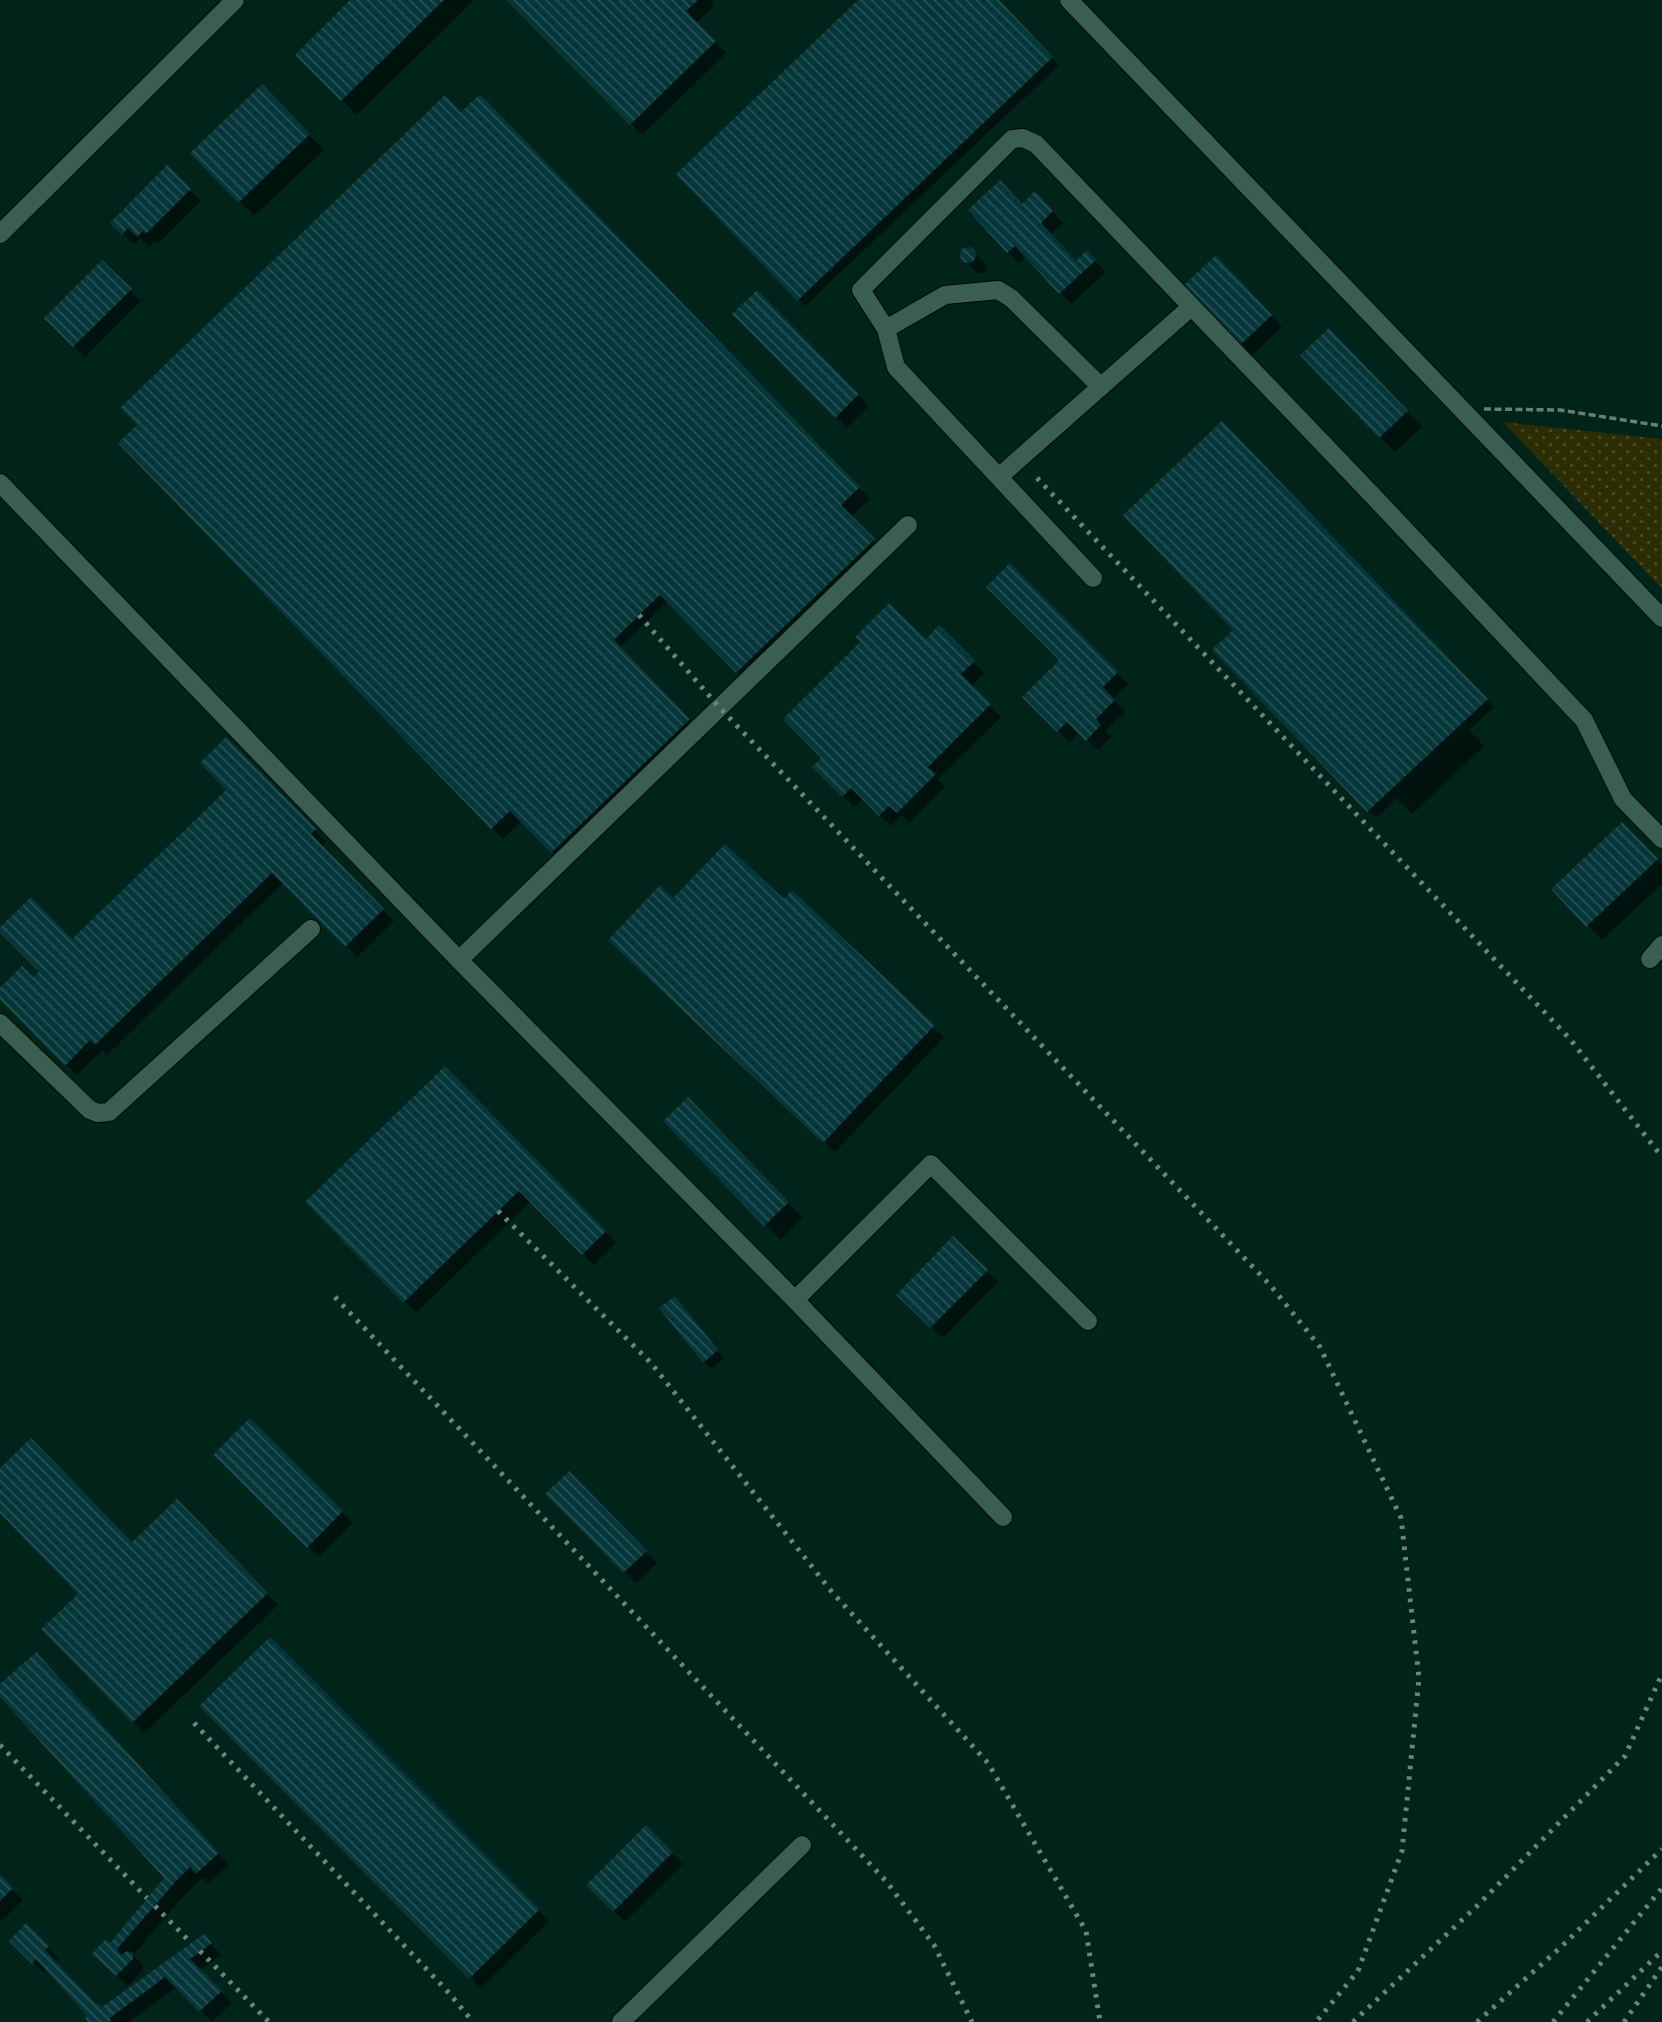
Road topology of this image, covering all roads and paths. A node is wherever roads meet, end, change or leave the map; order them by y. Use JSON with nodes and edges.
{"nodes":[{"id":1,"x":235,"y":0,"type":"edge"},
{"id":2,"x":1069,"y":0,"type":"edge"},
{"id":3,"x":0,"y":234,"type":"edge"},
{"id":4,"x":1191,"y":307,"type":"junction"},
{"id":5,"x":886,"y":329,"type":"junction"},
{"id":6,"x":1101,"y":387,"type":"junction"},
{"id":7,"x":1461,"y":409,"type":"junction"},
{"id":8,"x":1662,"y":426,"type":"edge"},
{"id":9,"x":1000,"y":476,"type":"junction"},
{"id":10,"x":0,"y":483,"type":"edge"},
{"id":11,"x":908,"y":524,"type":"dead end"},
{"id":12,"x":1093,"y":578,"type":"dead end"},
{"id":13,"x":1662,"y":618,"type":"edge"},
{"id":14,"x":1662,"y":839,"type":"edge"},
{"id":15,"x":311,"y":929,"type":"dead end"},
{"id":16,"x":1662,"y":945,"type":"edge"},
{"id":17,"x":1650,"y":959,"type":"dead end"},
{"id":18,"x":459,"y":960,"type":"junction"},
{"id":19,"x":0,"y":1023,"type":"edge"},
{"id":20,"x":795,"y":1300,"type":"junction"},
{"id":21,"x":1088,"y":1321,"type":"dead end"},
{"id":22,"x":1003,"y":1517,"type":"dead end"},
{"id":23,"x":802,"y":1845,"type":"dead end"},
{"id":24,"x":621,"y":2022,"type":"edge"}],
"edges":[{"from":1,"to":3,"type":"lane"},
{"from":2,"to":7,"type":"lane"},
{"from":4,"to":5,"type":"lane"},
{"from":4,"to":6,"type":"lane"},
{"from":4,"to":14,"type":"lane"},
{"from":5,"to":6,"type":"lane"},
{"from":5,"to":9,"type":"lane"},
{"from":6,"to":9,"type":"lane"},
{"from":7,"to":8,"type":"path"},
{"from":7,"to":13,"type":"lane"},
{"from":9,"to":12,"type":"lane"},
{"from":10,"to":18,"type":"lane"},
{"from":11,"to":18,"type":"lane"},
{"from":15,"to":19,"type":"lane"},
{"from":16,"to":17,"type":"lane"},
{"from":18,"to":20,"type":"lane"},
{"from":20,"to":21,"type":"lane"},
{"from":20,"to":22,"type":"lane"},
{"from":23,"to":24,"type":"lane"}]}
